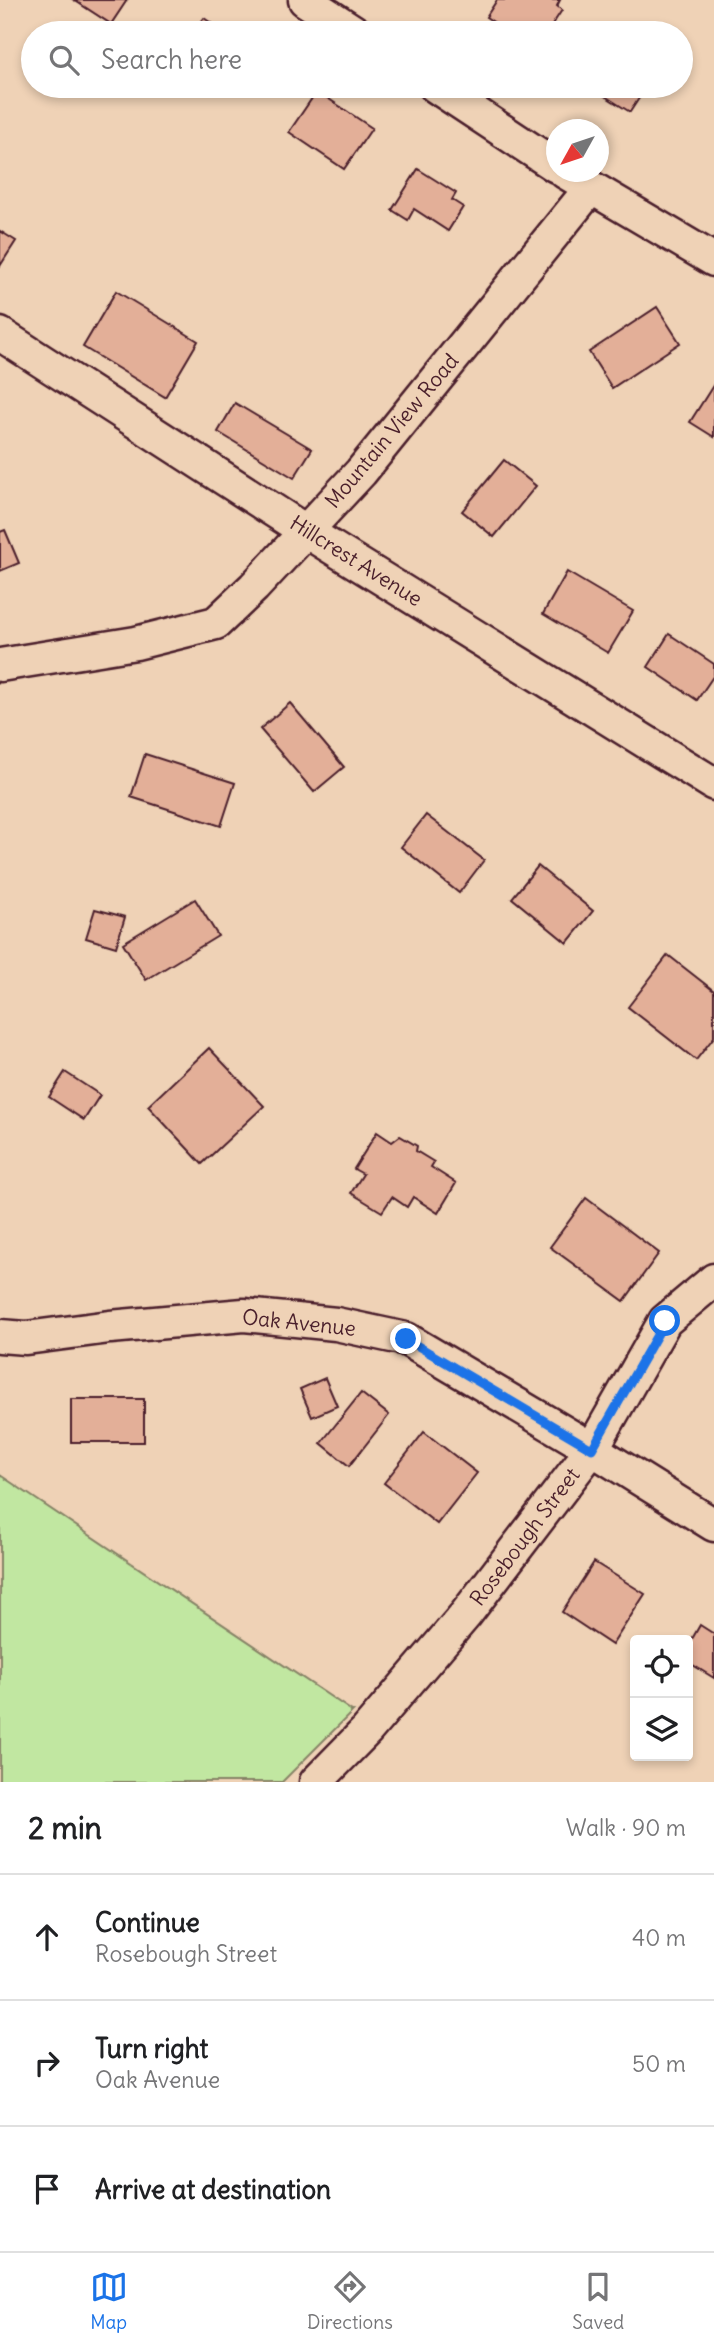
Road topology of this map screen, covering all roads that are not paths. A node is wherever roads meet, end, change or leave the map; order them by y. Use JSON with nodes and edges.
{"nodes":[{"id":1,"x":305,"y":0,"type":"edge"},
{"id":2,"x":337,"y":21,"type":"edge"},
{"id":3,"x":453,"y":98,"type":"edge"},
{"id":4,"x":546,"y":159,"type":"edge"},
{"id":5,"x":577,"y":182,"type":"edge"},
{"id":6,"x":581,"y":182,"type":"edge"},
{"id":7,"x":714,"y":260,"type":"edge"},
{"id":8,"x":0,"y":334,"type":"edge"},
{"id":9,"x":307,"y":532,"type":"junction"},
{"id":10,"x":0,"y":665,"type":"edge"},
{"id":11,"x":714,"y":784,"type":"edge"},
{"id":12,"x":714,"y":1280,"type":"edge"},
{"id":13,"x":0,"y":1336,"type":"edge"},
{"id":14,"x":592,"y":1449,"type":"junction"},
{"id":15,"x":714,"y":1525,"type":"edge"},
{"id":16,"x":316,"y":1782,"type":"edge"}],
"edges":[{"from":1,"to":2,"type":"street"},
{"from":3,"to":4,"type":"street"},
{"from":5,"to":9,"type":"street","name":"Mountain View Road"},
{"from":6,"to":7,"type":"street"},
{"from":8,"to":9,"type":"street","name":"Hillcrest Avenue"},
{"from":9,"to":10,"type":"street","name":"Mountain View Road"},
{"from":9,"to":11,"type":"street","name":"Hillcrest Avenue"},
{"from":12,"to":14,"type":"street","name":"Rosebough Street"},
{"from":13,"to":14,"type":"street","name":"Oak Avenue"},
{"from":14,"to":15,"type":"street","name":"Oak Avenue"},
{"from":14,"to":16,"type":"street","name":"Rosebough Street"}]}
